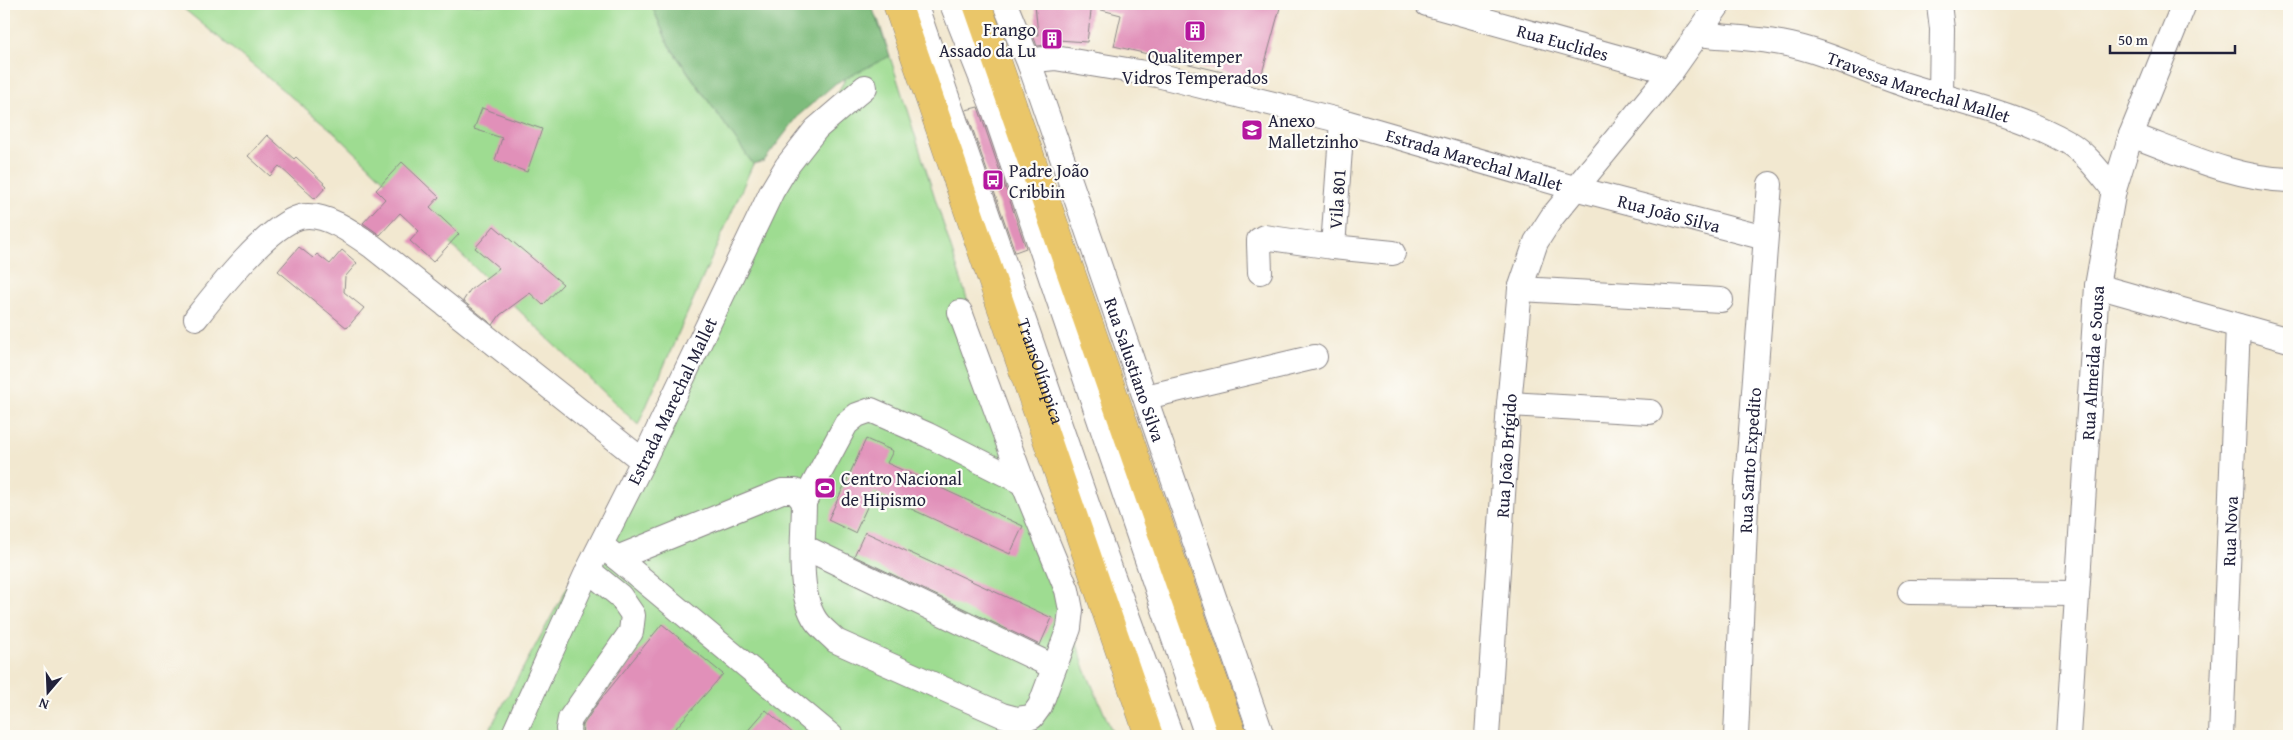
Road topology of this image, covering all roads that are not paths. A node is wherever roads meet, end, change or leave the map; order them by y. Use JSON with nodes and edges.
{"nodes":[{"id":1,"x":897,"y":4,"type":"edge"},
{"id":2,"x":915,"y":4,"type":"edge"},
{"id":3,"x":952,"y":4,"type":"edge"},
{"id":4,"x":977,"y":4,"type":"edge"},
{"id":5,"x":1005,"y":4,"type":"edge"},
{"id":6,"x":1427,"y":4,"type":"edge"},
{"id":7,"x":1719,"y":4,"type":"edge"},
{"id":8,"x":1939,"y":4,"type":"edge"},
{"id":9,"x":2184,"y":4,"type":"edge"},
{"id":10,"x":1698,"y":34,"type":"junction"},
{"id":11,"x":1030,"y":65,"type":"junction"},
{"id":12,"x":1672,"y":72,"type":"junction"},
{"id":13,"x":865,"y":88,"type":"dead end"},
{"id":14,"x":1941,"y":95,"type":"junction"},
{"id":15,"x":1342,"y":121,"type":"junction"},
{"id":16,"x":2131,"y":135,"type":"junction"},
{"id":17,"x":2289,"y":180,"type":"edge"},
{"id":18,"x":1770,"y":184,"type":"dead end"},
{"id":19,"x":1574,"y":188,"type":"junction"},
{"id":20,"x":2114,"y":190,"type":"junction"},
{"id":21,"x":1765,"y":238,"type":"junction"},
{"id":22,"x":1333,"y":248,"type":"junction"},
{"id":23,"x":1394,"y":254,"type":"dead end"},
{"id":24,"x":1260,"y":272,"type":"dead end"},
{"id":25,"x":2097,"y":286,"type":"junction"},
{"id":26,"x":1520,"y":289,"type":"junction"},
{"id":27,"x":1721,"y":300,"type":"dead end"},
{"id":28,"x":960,"y":312,"type":"dead end"},
{"id":29,"x":196,"y":318,"type":"dead end"},
{"id":30,"x":2238,"y":326,"type":"junction"},
{"id":31,"x":2289,"y":340,"type":"edge"},
{"id":32,"x":1315,"y":357,"type":"dead end"},
{"id":33,"x":1146,"y":397,"type":"junction"},
{"id":34,"x":1509,"y":404,"type":"junction"},
{"id":35,"x":1650,"y":412,"type":"dead end"},
{"id":36,"x":1132,"y":444,"type":"junction"},
{"id":37,"x":644,"y":461,"type":"junction"},
{"id":38,"x":1023,"y":483,"type":"junction"},
{"id":39,"x":804,"y":502,"type":"junction"},
{"id":40,"x":804,"y":547,"type":"junction"},
{"id":41,"x":609,"y":552,"type":"junction"},
{"id":42,"x":588,"y":570,"type":"junction"},
{"id":43,"x":1910,"y":592,"type":"dead end"},
{"id":44,"x":2076,"y":594,"type":"junction"},
{"id":45,"x":1054,"y":667,"type":"junction"},
{"id":46,"x":1029,"y":726,"type":"edge"},
{"id":47,"x":514,"y":736,"type":"edge"},
{"id":48,"x":569,"y":736,"type":"edge"},
{"id":49,"x":830,"y":736,"type":"edge"},
{"id":50,"x":1149,"y":736,"type":"edge"},
{"id":51,"x":1171,"y":736,"type":"edge"},
{"id":52,"x":1207,"y":736,"type":"edge"},
{"id":53,"x":1233,"y":736,"type":"edge"},
{"id":54,"x":1245,"y":736,"type":"edge"},
{"id":55,"x":1262,"y":736,"type":"edge"},
{"id":56,"x":1487,"y":736,"type":"edge"},
{"id":57,"x":1736,"y":736,"type":"edge"},
{"id":58,"x":2068,"y":736,"type":"edge"},
{"id":59,"x":2221,"y":736,"type":"edge"}],
"edges":[{"from":1,"to":50,"type":"highway","name":"TransOlímpica"},
{"from":2,"to":51,"type":"street","name":"TransOlímpica"},
{"from":3,"to":52,"type":"street"},
{"from":4,"to":36,"type":"highway"},
{"from":5,"to":11,"type":"street","name":"Rua Salustiano Silva"},
{"from":6,"to":12,"type":"street","name":"Rua Euclides"},
{"from":7,"to":10,"type":"street","name":"Estrada Marechal Mallet"},
{"from":8,"to":14,"type":"street"},
{"from":9,"to":16,"type":"street","name":"Rua Almeida e Sousa"},
{"from":10,"to":12,"type":"street","name":"Estrada Marechal Mallet"},
{"from":10,"to":14,"type":"street","name":"Travessa Marechal Mallet"},
{"from":11,"to":15,"type":"street","name":"Estrada Marechal Mallet"},
{"from":11,"to":33,"type":"street","name":"Rua Salustiano Silva"},
{"from":12,"to":19,"type":"street","name":"Estrada Marechal Mallet"},
{"from":13,"to":37,"type":"street","name":"Estrada Marechal Mallet"},
{"from":14,"to":20,"type":"street","name":"Travessa Marechal Mallet"},
{"from":15,"to":19,"type":"street","name":"Estrada Marechal Mallet"},
{"from":15,"to":22,"type":"street","name":"Vila 801"},
{"from":16,"to":17,"type":"street"},
{"from":16,"to":20,"type":"street","name":"Rua Almeida e Sousa"},
{"from":18,"to":21,"type":"street","name":"Rua Santo Expedito"},
{"from":19,"to":21,"type":"street","name":"Rua João Silva"},
{"from":19,"to":26,"type":"street","name":"Rua João Brígido"},
{"from":20,"to":25,"type":"street","name":"Rua Almeida e Sousa"},
{"from":21,"to":57,"type":"street","name":"Rua Santo Expedito"},
{"from":22,"to":23,"type":"street","name":"Vila 801"},
{"from":22,"to":24,"type":"street","name":"Vila 801"},
{"from":25,"to":30,"type":"street"},
{"from":25,"to":44,"type":"street","name":"Rua Almeida e Sousa"},
{"from":26,"to":27,"type":"street"},
{"from":26,"to":34,"type":"street","name":"Rua João Brígido"},
{"from":28,"to":38,"type":"street"},
{"from":29,"to":37,"type":"street"},
{"from":30,"to":31,"type":"street"},
{"from":30,"to":59,"type":"street","name":"Rua Nova"},
{"from":32,"to":33,"type":"street"},
{"from":33,"to":55,"type":"street","name":"Rua Salustiano Silva"},
{"from":34,"to":35,"type":"street"},
{"from":34,"to":56,"type":"street","name":"Rua João Brígido"},
{"from":36,"to":53,"type":"highway"},
{"from":36,"to":54,"type":"highway"},
{"from":37,"to":41,"type":"street","name":"Estrada Marechal Mallet"},
{"from":38,"to":39,"type":"street"},
{"from":38,"to":45,"type":"street"},
{"from":39,"to":40,"type":"street"},
{"from":39,"to":41,"type":"street"},
{"from":40,"to":45,"type":"street"},
{"from":40,"to":46,"type":"street"},
{"from":41,"to":42,"type":"street","name":"Estrada Marechal Mallet"},
{"from":41,"to":49,"type":"street"},
{"from":42,"to":47,"type":"street","name":"Estrada Marechal Mallet"},
{"from":42,"to":48,"type":"street"},
{"from":43,"to":44,"type":"street"},
{"from":44,"to":58,"type":"street","name":"Rua Almeida e Sousa"},
{"from":45,"to":46,"type":"street"}]}
